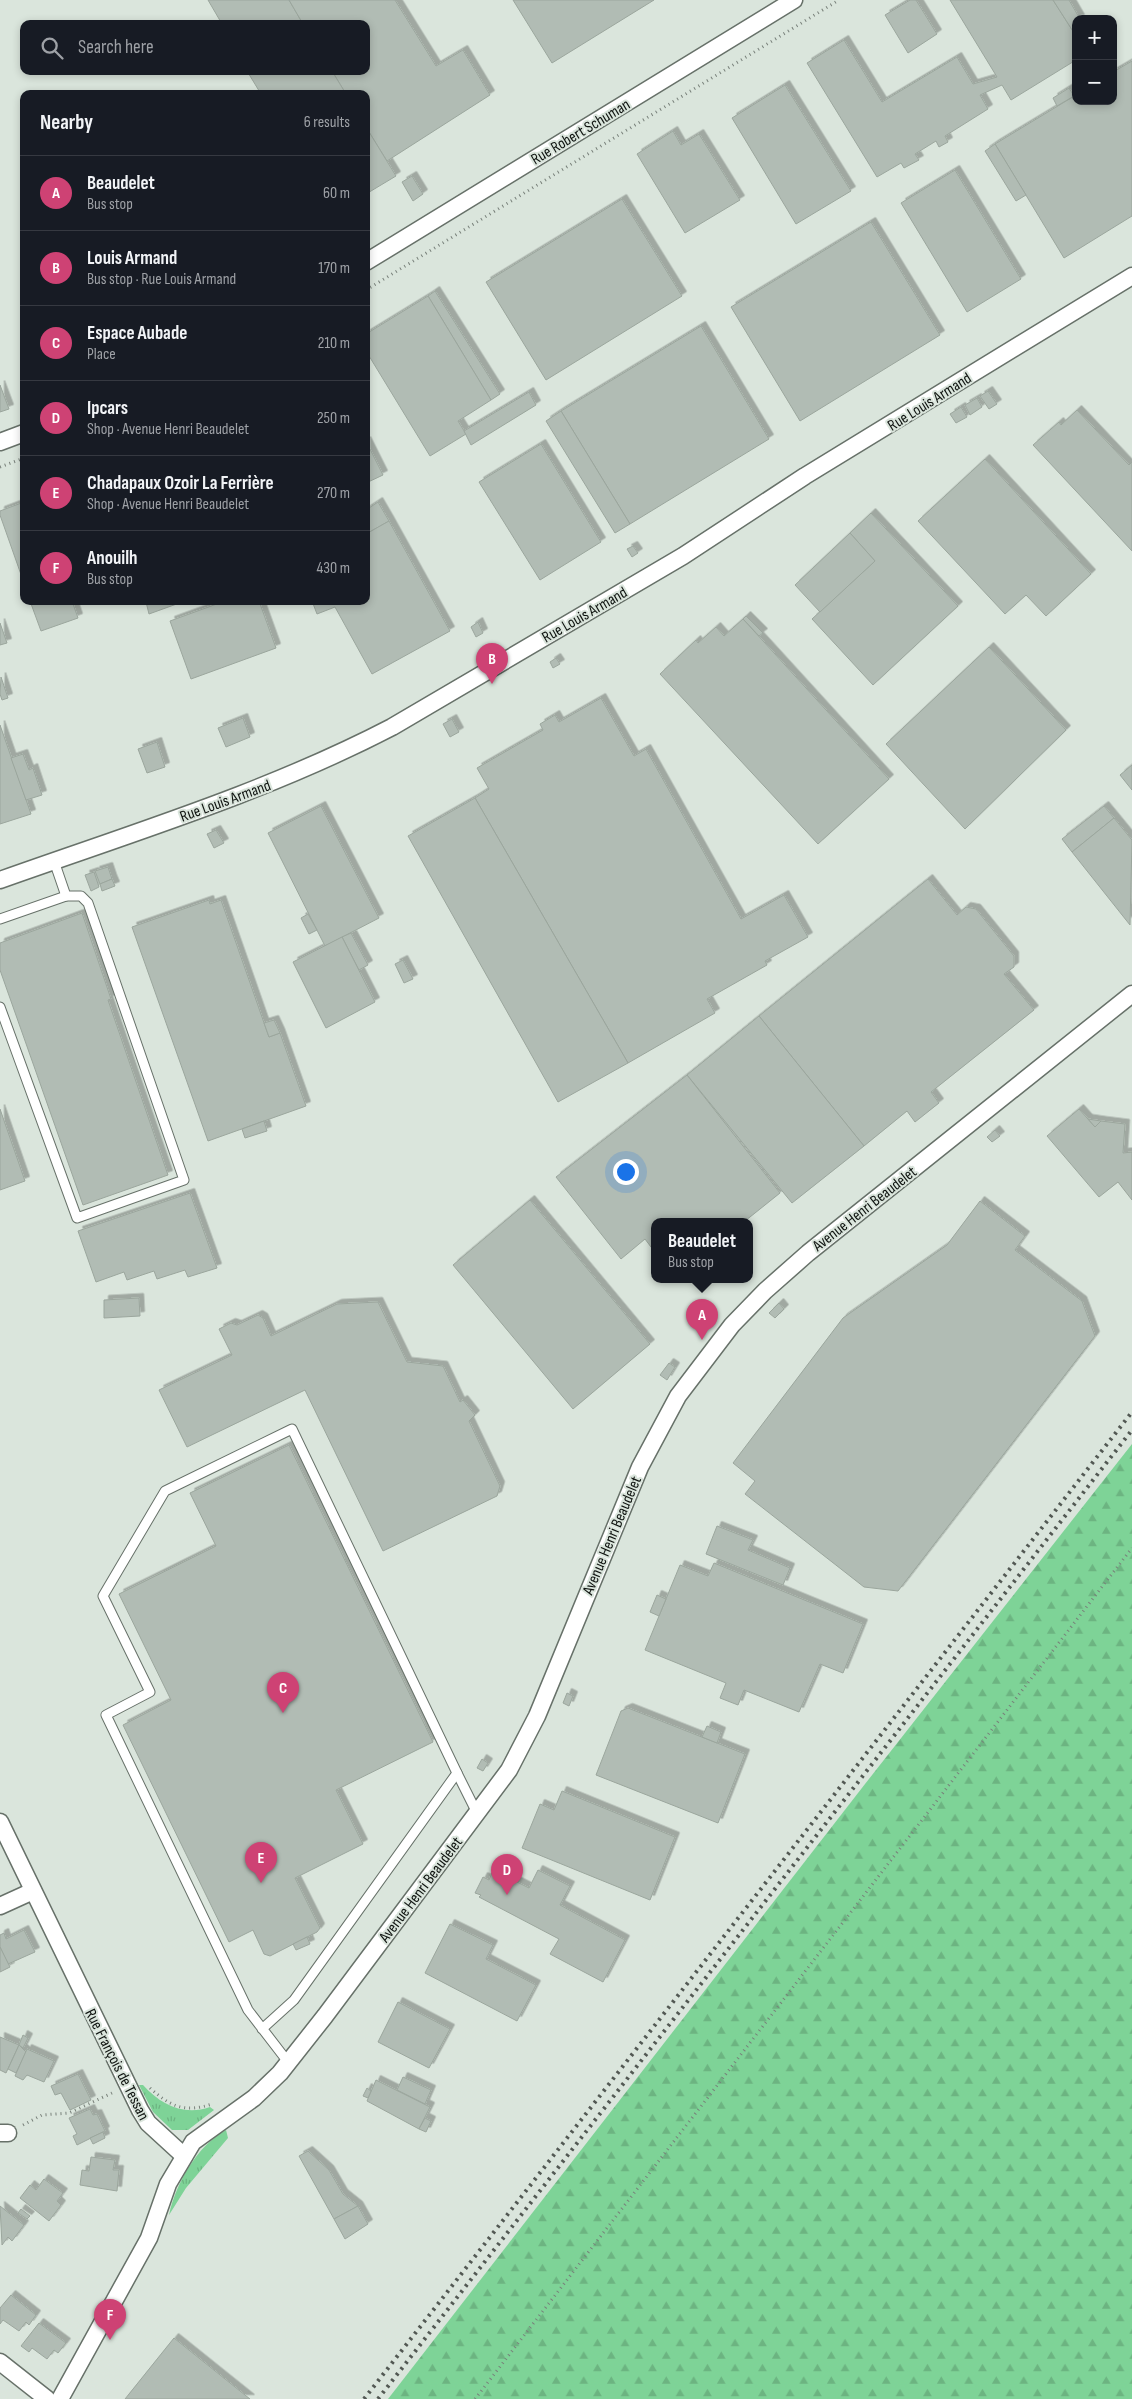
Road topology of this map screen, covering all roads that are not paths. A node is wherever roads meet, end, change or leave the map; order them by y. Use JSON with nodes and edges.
{"nodes":[{"id":1,"x":794,"y":0,"type":"edge"},
{"id":2,"x":370,"y":260,"type":"edge"},
{"id":3,"x":1132,"y":276,"type":"edge"},
{"id":4,"x":20,"y":434,"type":"edge"},
{"id":5,"x":0,"y":442,"type":"edge"},
{"id":6,"x":54,"y":861,"type":"junction"},
{"id":7,"x":0,"y":880,"type":"edge"},
{"id":8,"x":66,"y":896,"type":"junction"},
{"id":9,"x":0,"y":919,"type":"edge"},
{"id":10,"x":1132,"y":994,"type":"edge"},
{"id":11,"x":0,"y":1007,"type":"edge"},
{"id":12,"x":457,"y":1773,"type":"junction"},
{"id":13,"x":477,"y":1813,"type":"junction"},
{"id":14,"x":0,"y":1822,"type":"edge"},
{"id":15,"x":33,"y":1890,"type":"junction"},
{"id":16,"x":0,"y":1906,"type":"edge"},
{"id":17,"x":262,"y":2029,"type":"junction"},
{"id":18,"x":288,"y":2062,"type":"junction"},
{"id":19,"x":184,"y":2156,"type":"junction"},
{"id":20,"x":0,"y":2362,"type":"edge"},
{"id":21,"x":47,"y":2399,"type":"edge"},
{"id":22,"x":60,"y":2399,"type":"edge"}],
"edges":[{"from":1,"to":2,"type":"street","name":"Rue Robert Schuman"},
{"from":3,"to":6,"type":"street","name":"Rue Louis Armand"},
{"from":4,"to":5,"type":"street"},
{"from":6,"to":7,"type":"street","name":"Rue Louis Armand"},
{"from":6,"to":8,"type":"lane"},
{"from":8,"to":9,"type":"lane"},
{"from":8,"to":11,"type":"lane"},
{"from":10,"to":13,"type":"street","name":"Avenue Henri Beaudelet"},
{"from":12,"to":13,"type":"lane"},
{"from":12,"to":17,"type":"lane"},
{"from":12,"to":17,"type":"lane"},
{"from":13,"to":18,"type":"street","name":"Avenue Henri Beaudelet"},
{"from":14,"to":15,"type":"street","name":"Rue François de Tessan"},
{"from":15,"to":16,"type":"street"},
{"from":15,"to":19,"type":"street","name":"Rue François de Tessan"},
{"from":17,"to":18,"type":"lane"},
{"from":18,"to":19,"type":"street","name":"Avenue Henri Beaudelet"},
{"from":19,"to":22,"type":"street"},
{"from":20,"to":21,"type":"street"}]}
